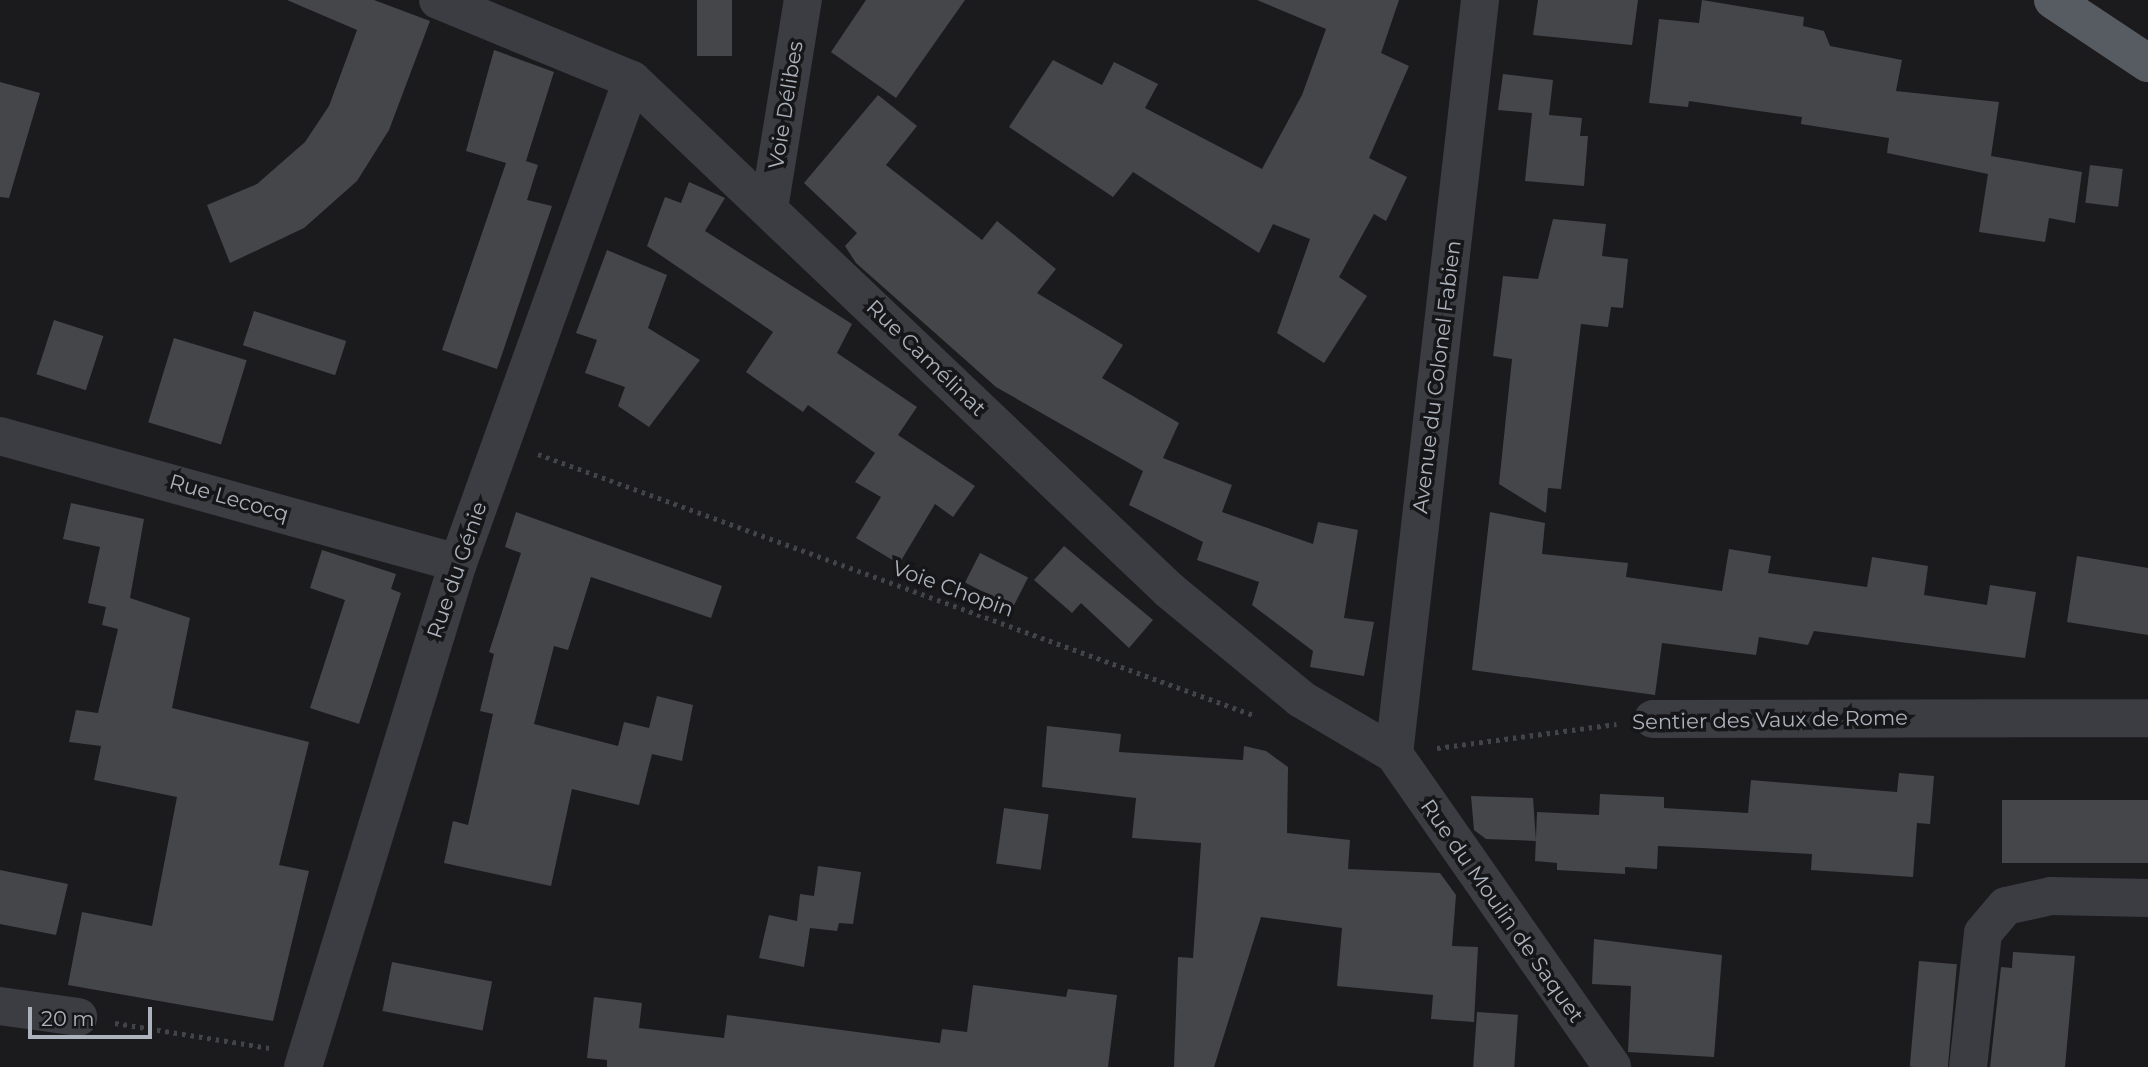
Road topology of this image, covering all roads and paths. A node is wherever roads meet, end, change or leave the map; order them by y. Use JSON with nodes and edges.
{"nodes":[{"id":1,"x":438,"y":0,"type":"edge"},
{"id":2,"x":803,"y":0,"type":"edge"},
{"id":3,"x":1480,"y":0,"type":"edge"},
{"id":4,"x":2053,"y":0,"type":"edge"},
{"id":5,"x":2148,"y":63,"type":"edge"},
{"id":6,"x":632,"y":80,"type":"junction"},
{"id":7,"x":769,"y":209,"type":"junction"},
{"id":8,"x":0,"y":436,"type":"edge"},
{"id":9,"x":504,"y":441,"type":"junction"},
{"id":10,"x":458,"y":563,"type":"junction"},
{"id":11,"x":2148,"y":718,"type":"edge"},
{"id":12,"x":1262,"y":719,"type":"dead end"},
{"id":13,"x":1653,"y":719,"type":"joint"},
{"id":14,"x":1394,"y":754,"type":"junction"},
{"id":15,"x":2148,"y":898,"type":"edge"},
{"id":16,"x":0,"y":1006,"type":"edge"},
{"id":17,"x":78,"y":1017,"type":"joint"},
{"id":18,"x":290,"y":1058,"type":"edge"},
{"id":19,"x":1612,"y":1067,"type":"edge"},
{"id":20,"x":1968,"y":1067,"type":"edge"}],
"edges":[{"from":1,"to":6,"type":"street","name":"Rue Camélinat"},
{"from":2,"to":7,"type":"street","name":"Voie Délibes"},
{"from":3,"to":14,"type":"street","name":"Avenue du Colonel Fabien"},
{"from":4,"to":5,"type":"main road"},
{"from":6,"to":7,"type":"street","name":"Rue Camélinat"},
{"from":6,"to":9,"type":"street","name":"Rue du Génie"},
{"from":7,"to":14,"type":"street","name":"Rue Camélinat"},
{"from":8,"to":10,"type":"street","name":"Rue Lecocq"},
{"from":9,"to":10,"type":"street","name":"Rue du Génie"},
{"from":9,"to":12,"type":"path","name":"Voie Chopin"},
{"from":10,"to":18,"type":"street","name":"Rue du Génie"},
{"from":11,"to":13,"type":"street","name":"Sentier des Vaux de Rome"},
{"from":13,"to":14,"type":"path","name":"Sentier des Vaux de Rome"},
{"from":14,"to":19,"type":"street","name":"Rue du Moulin de Saquet"},
{"from":15,"to":20,"type":"street"},
{"from":16,"to":17,"type":"street"},
{"from":17,"to":18,"type":"path"}]}
